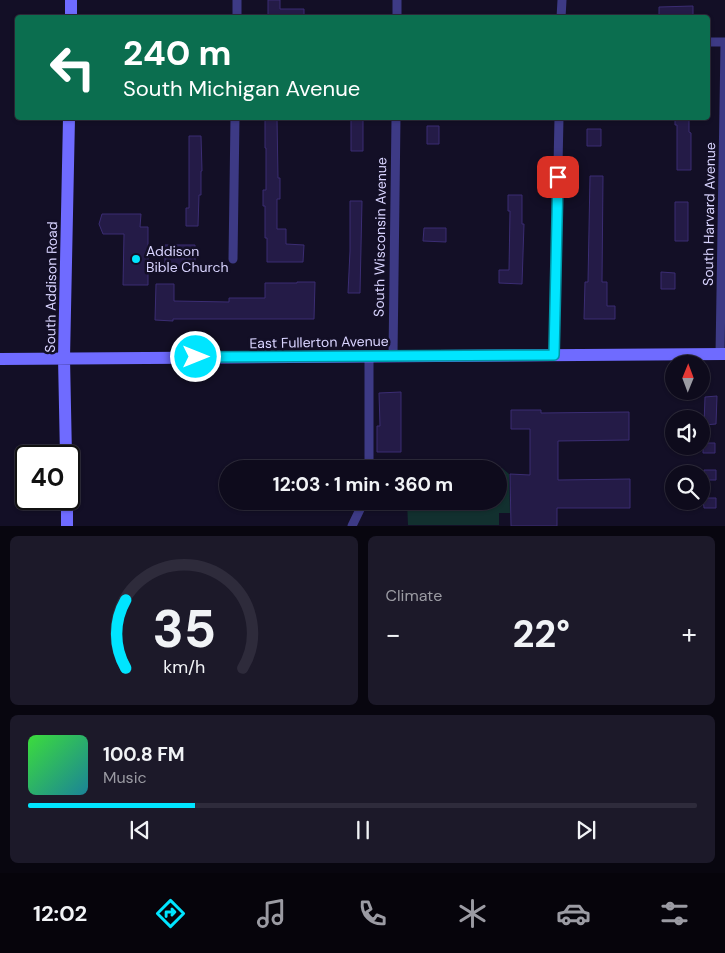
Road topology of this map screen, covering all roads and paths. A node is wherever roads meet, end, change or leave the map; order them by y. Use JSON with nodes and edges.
{"nodes":[{"id":1,"x":71,"y":0,"type":"edge"},
{"id":2,"x":237,"y":0,"type":"edge"},
{"id":3,"x":397,"y":0,"type":"edge"},
{"id":4,"x":562,"y":0,"type":"edge"},
{"id":5,"x":71,"y":15,"type":"edge"},
{"id":6,"x":237,"y":15,"type":"edge"},
{"id":7,"x":397,"y":15,"type":"edge"},
{"id":8,"x":561,"y":15,"type":"edge"},
{"id":9,"x":710,"y":42,"type":"edge"},
{"id":10,"x":725,"y":43,"type":"edge"},
{"id":11,"x":69,"y":120,"type":"edge"},
{"id":12,"x":235,"y":120,"type":"edge"},
{"id":13,"x":396,"y":120,"type":"edge"},
{"id":14,"x":559,"y":120,"type":"edge"},
{"id":15,"x":232,"y":259,"type":"dead end"},
{"id":16,"x":723,"y":354,"type":"edge"},
{"id":17,"x":554,"y":355,"type":"junction"},
{"id":18,"x":393,"y":356,"type":"junction"},
{"id":19,"x":369,"y":357,"type":"junction"},
{"id":20,"x":64,"y":358,"type":"junction"},
{"id":21,"x":0,"y":359,"type":"edge"},
{"id":22,"x":66,"y":445,"type":"edge"},
{"id":23,"x":369,"y":460,"type":"edge"},
{"id":24,"x":66,"y":510,"type":"edge"},
{"id":25,"x":360,"y":510,"type":"edge"},
{"id":26,"x":67,"y":526,"type":"edge"},
{"id":27,"x":352,"y":526,"type":"edge"}],
"edges":[{"from":1,"to":5,"type":"street"},
{"from":2,"to":6,"type":"street"},
{"from":3,"to":7,"type":"street"},
{"from":4,"to":8,"type":"street"},
{"from":9,"to":10,"type":"street"},
{"from":10,"to":16,"type":"street","name":"South Harvard Avenue"},
{"from":11,"to":20,"type":"street","name":"South Addison Road"},
{"from":12,"to":15,"type":"street"},
{"from":13,"to":18,"type":"street","name":"South Wisconsin Avenue"},
{"from":14,"to":17,"type":"street"},
{"from":16,"to":17,"type":"street","name":"East Fullerton Avenue"},
{"from":17,"to":18,"type":"street","name":"East Fullerton Avenue"},
{"from":18,"to":19,"type":"street","name":"East Fullerton Avenue"},
{"from":19,"to":20,"type":"street","name":"East Fullerton Avenue"},
{"from":19,"to":23,"type":"street"},
{"from":20,"to":21,"type":"street","name":"East Fullerton Avenue"},
{"from":20,"to":22,"type":"street","name":"South Addison Road"},
{"from":24,"to":26,"type":"street"},
{"from":25,"to":27,"type":"street"}]}
